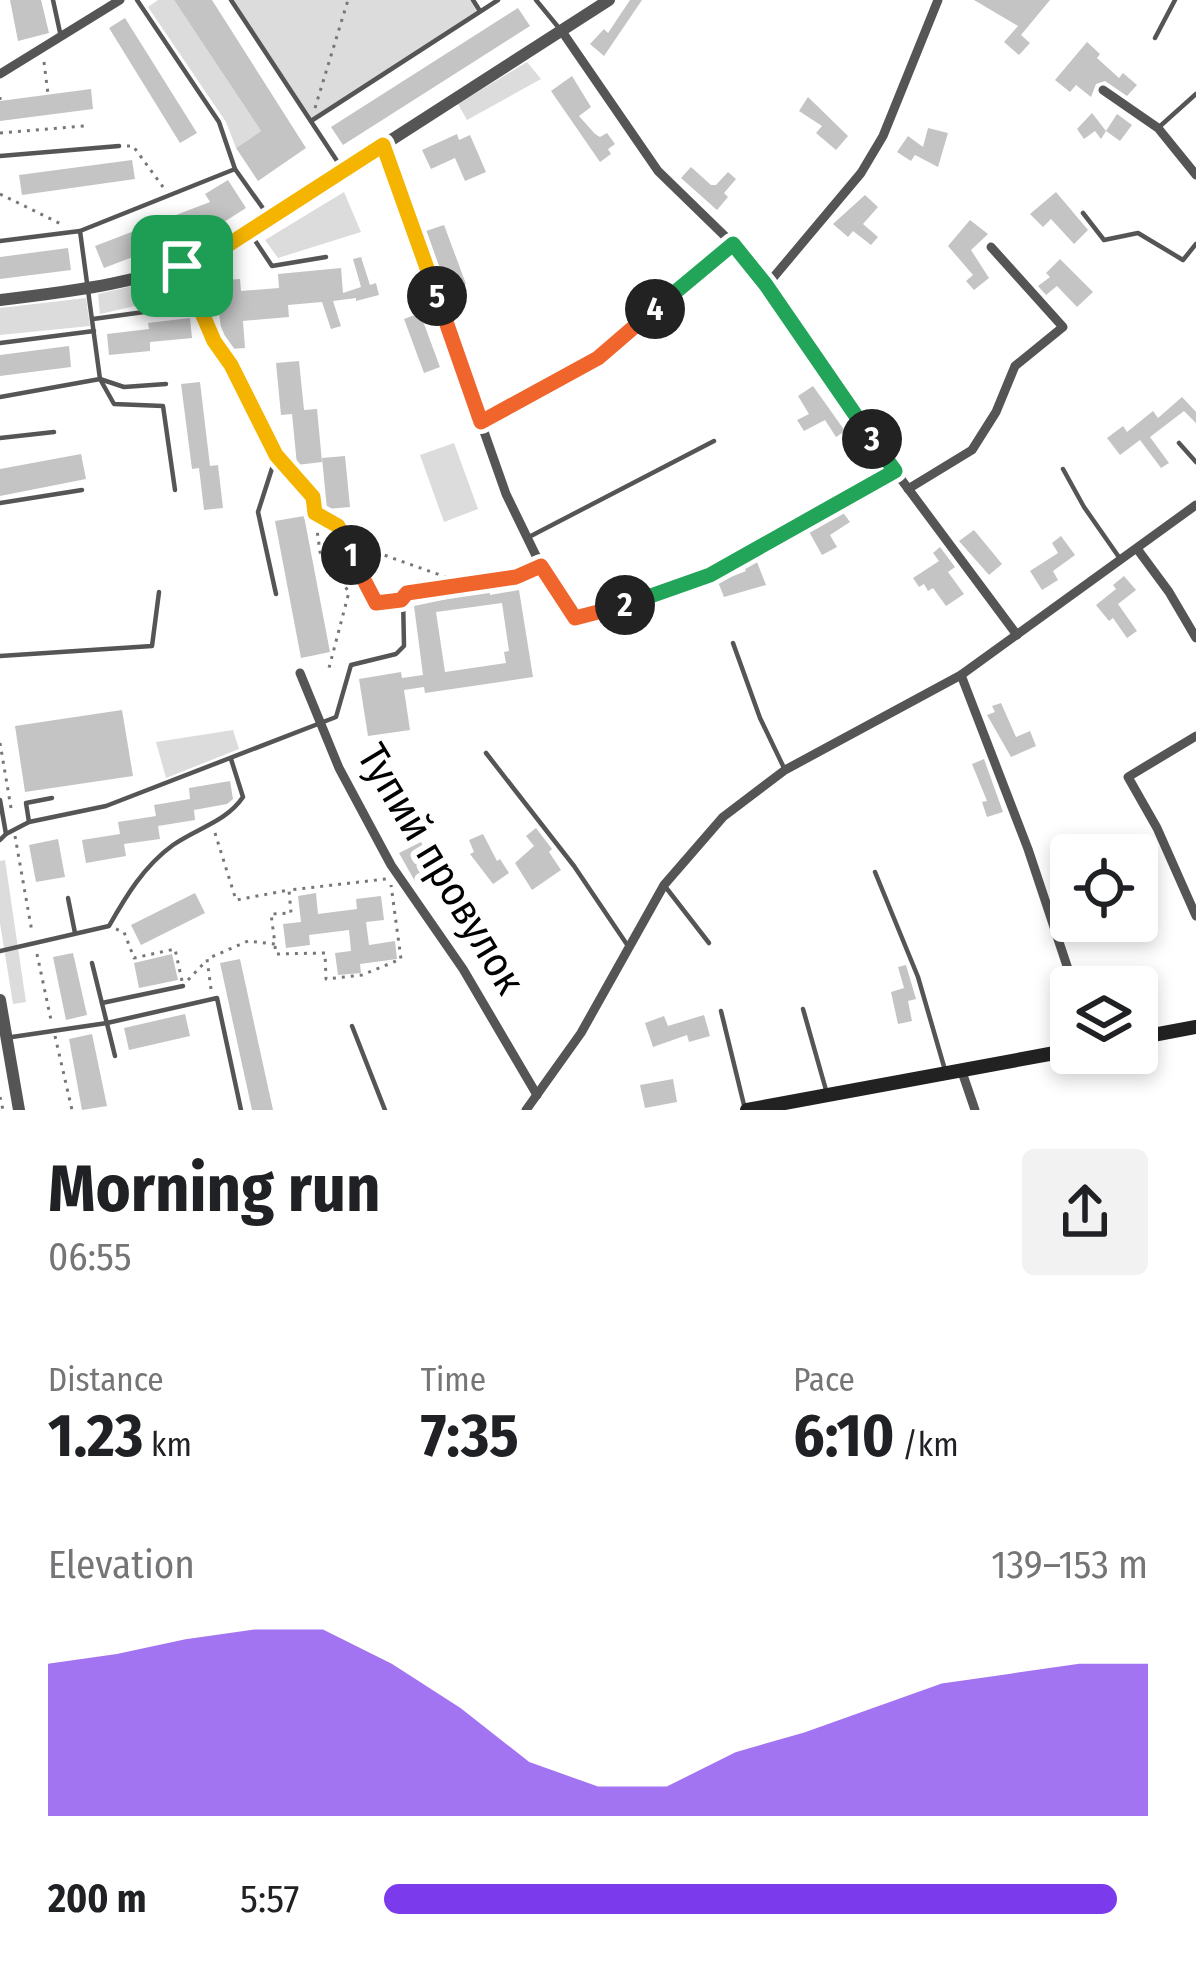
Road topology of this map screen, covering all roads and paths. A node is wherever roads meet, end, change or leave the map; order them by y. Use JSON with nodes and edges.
{"nodes":[{"id":1,"x":53,"y":0,"type":"edge"},
{"id":2,"x":120,"y":0,"type":"edge"},
{"id":3,"x":136,"y":0,"type":"edge"},
{"id":4,"x":231,"y":0,"type":"edge"},
{"id":5,"x":348,"y":0,"type":"edge"},
{"id":6,"x":472,"y":0,"type":"edge"},
{"id":7,"x":498,"y":0,"type":"edge"},
{"id":8,"x":536,"y":0,"type":"edge"},
{"id":9,"x":609,"y":0,"type":"edge"},
{"id":10,"x":938,"y":0,"type":"edge"},
{"id":11,"x":1175,"y":0,"type":"edge"},
{"id":12,"x":480,"y":11,"type":"junction"},
{"id":13,"x":561,"y":30,"type":"junction"},
{"id":14,"x":61,"y":37,"type":"junction"},
{"id":15,"x":1155,"y":38,"type":"dead end"},
{"id":16,"x":42,"y":48,"type":"junction"},
{"id":17,"x":0,"y":74,"type":"edge"},
{"id":18,"x":1103,"y":90,"type":"dead end"},
{"id":19,"x":48,"y":94,"type":"dead end"},
{"id":20,"x":1196,"y":94,"type":"edge"},
{"id":21,"x":311,"y":121,"type":"junction"},
{"id":22,"x":84,"y":126,"type":"dead end"},
{"id":23,"x":1157,"y":128,"type":"junction"},
{"id":24,"x":0,"y":133,"type":"edge"},
{"id":25,"x":383,"y":145,"type":"junction"},
{"id":26,"x":119,"y":146,"type":"joint"},
{"id":27,"x":0,"y":156,"type":"edge"},
{"id":28,"x":235,"y":169,"type":"junction"},
{"id":29,"x":344,"y":170,"type":"junction"},
{"id":30,"x":1196,"y":176,"type":"edge"},
{"id":31,"x":0,"y":194,"type":"edge"},
{"id":32,"x":170,"y":196,"type":"junction"},
{"id":33,"x":1083,"y":212,"type":"dead end"},
{"id":34,"x":269,"y":218,"type":"junction"},
{"id":35,"x":80,"y":231,"type":"junction"},
{"id":36,"x":248,"y":231,"type":"junction"},
{"id":37,"x":0,"y":242,"type":"edge"},
{"id":38,"x":733,"y":244,"type":"junction"},
{"id":39,"x":1196,"y":244,"type":"edge"},
{"id":40,"x":991,"y":248,"type":"dead end"},
{"id":41,"x":326,"y":257,"type":"dead end"},
{"id":42,"x":182,"y":266,"type":"junction"},
{"id":43,"x":766,"y":285,"type":"junction"},
{"id":44,"x":88,"y":289,"type":"junction"},
{"id":45,"x":0,"y":300,"type":"edge"},
{"id":46,"x":201,"y":304,"type":"junction"},
{"id":47,"x":92,"y":320,"type":"junction"},
{"id":48,"x":94,"y":331,"type":"junction"},
{"id":49,"x":0,"y":343,"type":"edge"},
{"id":50,"x":100,"y":379,"type":"junction"},
{"id":51,"x":166,"y":384,"type":"dead end"},
{"id":52,"x":0,"y":397,"type":"edge"},
{"id":53,"x":481,"y":422,"type":"junction"},
{"id":54,"x":54,"y":432,"type":"dead end"},
{"id":55,"x":0,"y":437,"type":"edge"},
{"id":56,"x":713,"y":441,"type":"dead end"},
{"id":57,"x":1179,"y":443,"type":"dead end"},
{"id":58,"x":276,"y":455,"type":"junction"},
{"id":59,"x":1196,"y":463,"type":"edge"},
{"id":60,"x":1063,"y":469,"type":"dead end"},
{"id":61,"x":895,"y":471,"type":"junction"},
{"id":62,"x":908,"y":489,"type":"junction"},
{"id":63,"x":82,"y":490,"type":"dead end"},
{"id":64,"x":175,"y":490,"type":"dead end"},
{"id":65,"x":313,"y":497,"type":"joint"},
{"id":66,"x":0,"y":503,"type":"edge"},
{"id":67,"x":1196,"y":505,"type":"edge"},
{"id":68,"x":315,"y":513,"type":"junction"},
{"id":69,"x":338,"y":526,"type":"junction"},
{"id":70,"x":527,"y":538,"type":"junction"},
{"id":71,"x":1138,"y":550,"type":"junction"},
{"id":72,"x":1122,"y":562,"type":"junction"},
{"id":73,"x":541,"y":566,"type":"junction"},
{"id":74,"x":479,"y":583,"type":"junction"},
{"id":75,"x":159,"y":592,"type":"dead end"},
{"id":76,"x":276,"y":594,"type":"dead end"},
{"id":77,"x":401,"y":600,"type":"junction"},
{"id":78,"x":575,"y":618,"type":"joint"},
{"id":79,"x":1017,"y":635,"type":"junction"},
{"id":80,"x":1196,"y":638,"type":"edge"},
{"id":81,"x":733,"y":643,"type":"dead end"},
{"id":82,"x":0,"y":656,"type":"edge"},
{"id":83,"x":329,"y":668,"type":"dead end"},
{"id":84,"x":301,"y":673,"type":"dead end"},
{"id":85,"x":961,"y":675,"type":"junction"},
{"id":86,"x":320,"y":724,"type":"junction"},
{"id":87,"x":1196,"y":736,"type":"edge"},
{"id":88,"x":0,"y":743,"type":"edge"},
{"id":89,"x":486,"y":754,"type":"dead end"},
{"id":90,"x":231,"y":758,"type":"junction"},
{"id":91,"x":785,"y":770,"type":"junction"},
{"id":92,"x":52,"y":798,"type":"dead end"},
{"id":93,"x":0,"y":800,"type":"edge"},
{"id":94,"x":28,"y":821,"type":"junction"},
{"id":95,"x":14,"y":830,"type":"junction"},
{"id":96,"x":6,"y":833,"type":"junction"},
{"id":97,"x":215,"y":833,"type":"dead end"},
{"id":98,"x":0,"y":840,"type":"edge"},
{"id":99,"x":875,"y":872,"type":"dead end"},
{"id":100,"x":664,"y":885,"type":"junction"},
{"id":101,"x":290,"y":890,"type":"junction"},
{"id":102,"x":68,"y":898,"type":"dead end"},
{"id":103,"x":1196,"y":916,"type":"edge"},
{"id":104,"x":109,"y":926,"type":"junction"},
{"id":105,"x":74,"y":932,"type":"junction"},
{"id":106,"x":709,"y":943,"type":"dead end"},
{"id":107,"x":34,"y":944,"type":"junction"},
{"id":108,"x":275,"y":944,"type":"junction"},
{"id":109,"x":628,"y":946,"type":"junction"},
{"id":110,"x":0,"y":951,"type":"edge"},
{"id":111,"x":207,"y":959,"type":"junction"},
{"id":112,"x":92,"y":963,"type":"dead end"},
{"id":113,"x":1067,"y":966,"type":"edge"},
{"id":114,"x":183,"y":986,"type":"junction"},
{"id":115,"x":212,"y":998,"type":"junction"},
{"id":116,"x":0,"y":1000,"type":"edge"},
{"id":117,"x":102,"y":1003,"type":"junction"},
{"id":118,"x":803,"y":1009,"type":"dead end"},
{"id":119,"x":721,"y":1011,"type":"dead end"},
{"id":120,"x":107,"y":1023,"type":"junction"},
{"id":121,"x":352,"y":1026,"type":"dead end"},
{"id":122,"x":1196,"y":1027,"type":"edge"},
{"id":123,"x":53,"y":1029,"type":"junction"},
{"id":124,"x":1158,"y":1034,"type":"edge"},
{"id":125,"x":6,"y":1038,"type":"junction"},
{"id":126,"x":1050,"y":1055,"type":"edge"},
{"id":127,"x":115,"y":1056,"type":"dead end"},
{"id":128,"x":953,"y":1071,"type":"junction"},
{"id":129,"x":537,"y":1095,"type":"junction"},
{"id":130,"x":827,"y":1095,"type":"junction"},
{"id":131,"x":0,"y":1096,"type":"edge"},
{"id":132,"x":3,"y":1110,"type":"edge"},
{"id":133,"x":19,"y":1110,"type":"edge"},
{"id":134,"x":71,"y":1110,"type":"edge"},
{"id":135,"x":242,"y":1110,"type":"edge"},
{"id":136,"x":385,"y":1110,"type":"edge"},
{"id":137,"x":526,"y":1110,"type":"edge"},
{"id":138,"x":746,"y":1110,"type":"edge"},
{"id":139,"x":976,"y":1110,"type":"edge"}],
"edges":[{"from":1,"to":14,"type":"lane"},
{"from":2,"to":14,"type":"street"},
{"from":3,"to":28,"type":"lane"},
{"from":4,"to":21,"type":"lane"},
{"from":5,"to":21,"type":"path"},
{"from":6,"to":12,"type":"lane"},
{"from":7,"to":12,"type":"lane"},
{"from":8,"to":13,"type":"lane"},
{"from":9,"to":13,"type":"street"},
{"from":10,"to":43,"type":"street"},
{"from":11,"to":15,"type":"lane"},
{"from":12,"to":21,"type":"lane"},
{"from":13,"to":25,"type":"street"},
{"from":13,"to":38,"type":"street"},
{"from":14,"to":16,"type":"street"},
{"from":16,"to":17,"type":"street"},
{"from":16,"to":19,"type":"path"},
{"from":18,"to":23,"type":"street"},
{"from":20,"to":23,"type":"lane"},
{"from":21,"to":29,"type":"lane"},
{"from":22,"to":24,"type":"path"},
{"from":23,"to":30,"type":"street"},
{"from":25,"to":29,"type":"street"},
{"from":25,"to":53,"type":"street"},
{"from":26,"to":27,"type":"lane"},
{"from":26,"to":32,"type":"path"},
{"from":28,"to":32,"type":"lane"},
{"from":28,"to":34,"type":"lane"},
{"from":29,"to":34,"type":"street"},
{"from":31,"to":35,"type":"path"},
{"from":32,"to":35,"type":"lane"},
{"from":33,"to":39,"type":"lane"},
{"from":34,"to":36,"type":"street"},
{"from":35,"to":37,"type":"lane"},
{"from":35,"to":44,"type":"lane"},
{"from":36,"to":41,"type":"lane"},
{"from":36,"to":42,"type":"street"},
{"from":38,"to":43,"type":"street"},
{"from":38,"to":53,"type":"street"},
{"from":40,"to":62,"type":"street"},
{"from":42,"to":44,"type":"street"},
{"from":42,"to":46,"type":"street"},
{"from":43,"to":61,"type":"street"},
{"from":44,"to":45,"type":"street"},
{"from":44,"to":47,"type":"lane"},
{"from":46,"to":47,"type":"lane"},
{"from":46,"to":58,"type":"street"},
{"from":47,"to":48,"type":"lane"},
{"from":48,"to":49,"type":"lane"},
{"from":48,"to":50,"type":"lane"},
{"from":50,"to":51,"type":"lane"},
{"from":50,"to":52,"type":"lane"},
{"from":50,"to":64,"type":"lane"},
{"from":53,"to":70,"type":"street"},
{"from":54,"to":55,"type":"lane"},
{"from":56,"to":70,"type":"lane"},
{"from":57,"to":59,"type":"lane"},
{"from":58,"to":65,"type":"street"},
{"from":58,"to":76,"type":"lane"},
{"from":60,"to":72,"type":"lane"},
{"from":61,"to":62,"type":"street"},
{"from":61,"to":78,"type":"lane"},
{"from":62,"to":79,"type":"street"},
{"from":63,"to":66,"type":"lane"},
{"from":65,"to":68,"type":"path"},
{"from":67,"to":71,"type":"street"},
{"from":68,"to":69,"type":"path"},
{"from":68,"to":83,"type":"path"},
{"from":69,"to":74,"type":"path"},
{"from":69,"to":77,"type":"path"},
{"from":70,"to":73,"type":"street"},
{"from":71,"to":72,"type":"street"},
{"from":71,"to":80,"type":"street"},
{"from":72,"to":79,"type":"street"},
{"from":73,"to":74,"type":"path"},
{"from":73,"to":78,"type":"street"},
{"from":74,"to":77,"type":"lane"},
{"from":75,"to":82,"type":"lane"},
{"from":77,"to":86,"type":"lane"},
{"from":79,"to":85,"type":"street"},
{"from":81,"to":91,"type":"lane"},
{"from":84,"to":86,"type":"street","name":"Тупий провулок"},
{"from":85,"to":91,"type":"street"},
{"from":85,"to":113,"type":"street"},
{"from":86,"to":90,"type":"lane"},
{"from":86,"to":129,"type":"street","name":"Тупий провулок"},
{"from":87,"to":103,"type":"street"},
{"from":88,"to":95,"type":"path"},
{"from":89,"to":109,"type":"lane"},
{"from":90,"to":94,"type":"lane"},
{"from":90,"to":104,"type":"lane"},
{"from":91,"to":100,"type":"street"},
{"from":92,"to":94,"type":"lane"},
{"from":93,"to":96,"type":"lane"},
{"from":94,"to":95,"type":"lane"},
{"from":95,"to":96,"type":"lane"},
{"from":95,"to":107,"type":"path"},
{"from":96,"to":98,"type":"lane"},
{"from":97,"to":101,"type":"path"},
{"from":99,"to":128,"type":"lane"},
{"from":100,"to":106,"type":"lane"},
{"from":100,"to":109,"type":"street"},
{"from":101,"to":108,"type":"path"},
{"from":101,"to":108,"type":"path"},
{"from":102,"to":105,"type":"lane"},
{"from":104,"to":105,"type":"lane"},
{"from":104,"to":114,"type":"path"},
{"from":105,"to":107,"type":"lane"},
{"from":107,"to":110,"type":"lane"},
{"from":107,"to":123,"type":"path"},
{"from":108,"to":111,"type":"path"},
{"from":109,"to":129,"type":"street"},
{"from":111,"to":114,"type":"path"},
{"from":111,"to":115,"type":"path"},
{"from":112,"to":117,"type":"lane"},
{"from":114,"to":117,"type":"lane"},
{"from":115,"to":120,"type":"lane"},
{"from":115,"to":135,"type":"lane"},
{"from":116,"to":125,"type":"street"},
{"from":117,"to":120,"type":"lane"},
{"from":118,"to":130,"type":"lane"},
{"from":119,"to":138,"type":"lane"},
{"from":120,"to":123,"type":"lane"},
{"from":120,"to":127,"type":"lane"},
{"from":121,"to":136,"type":"lane"},
{"from":122,"to":124,"type":"main road"},
{"from":123,"to":125,"type":"lane"},
{"from":123,"to":134,"type":"path"},
{"from":125,"to":133,"type":"street"},
{"from":126,"to":128,"type":"main road"},
{"from":128,"to":130,"type":"main road"},
{"from":128,"to":139,"type":"street"},
{"from":129,"to":137,"type":"street"},
{"from":130,"to":138,"type":"main road"},
{"from":131,"to":132,"type":"path"}]}
